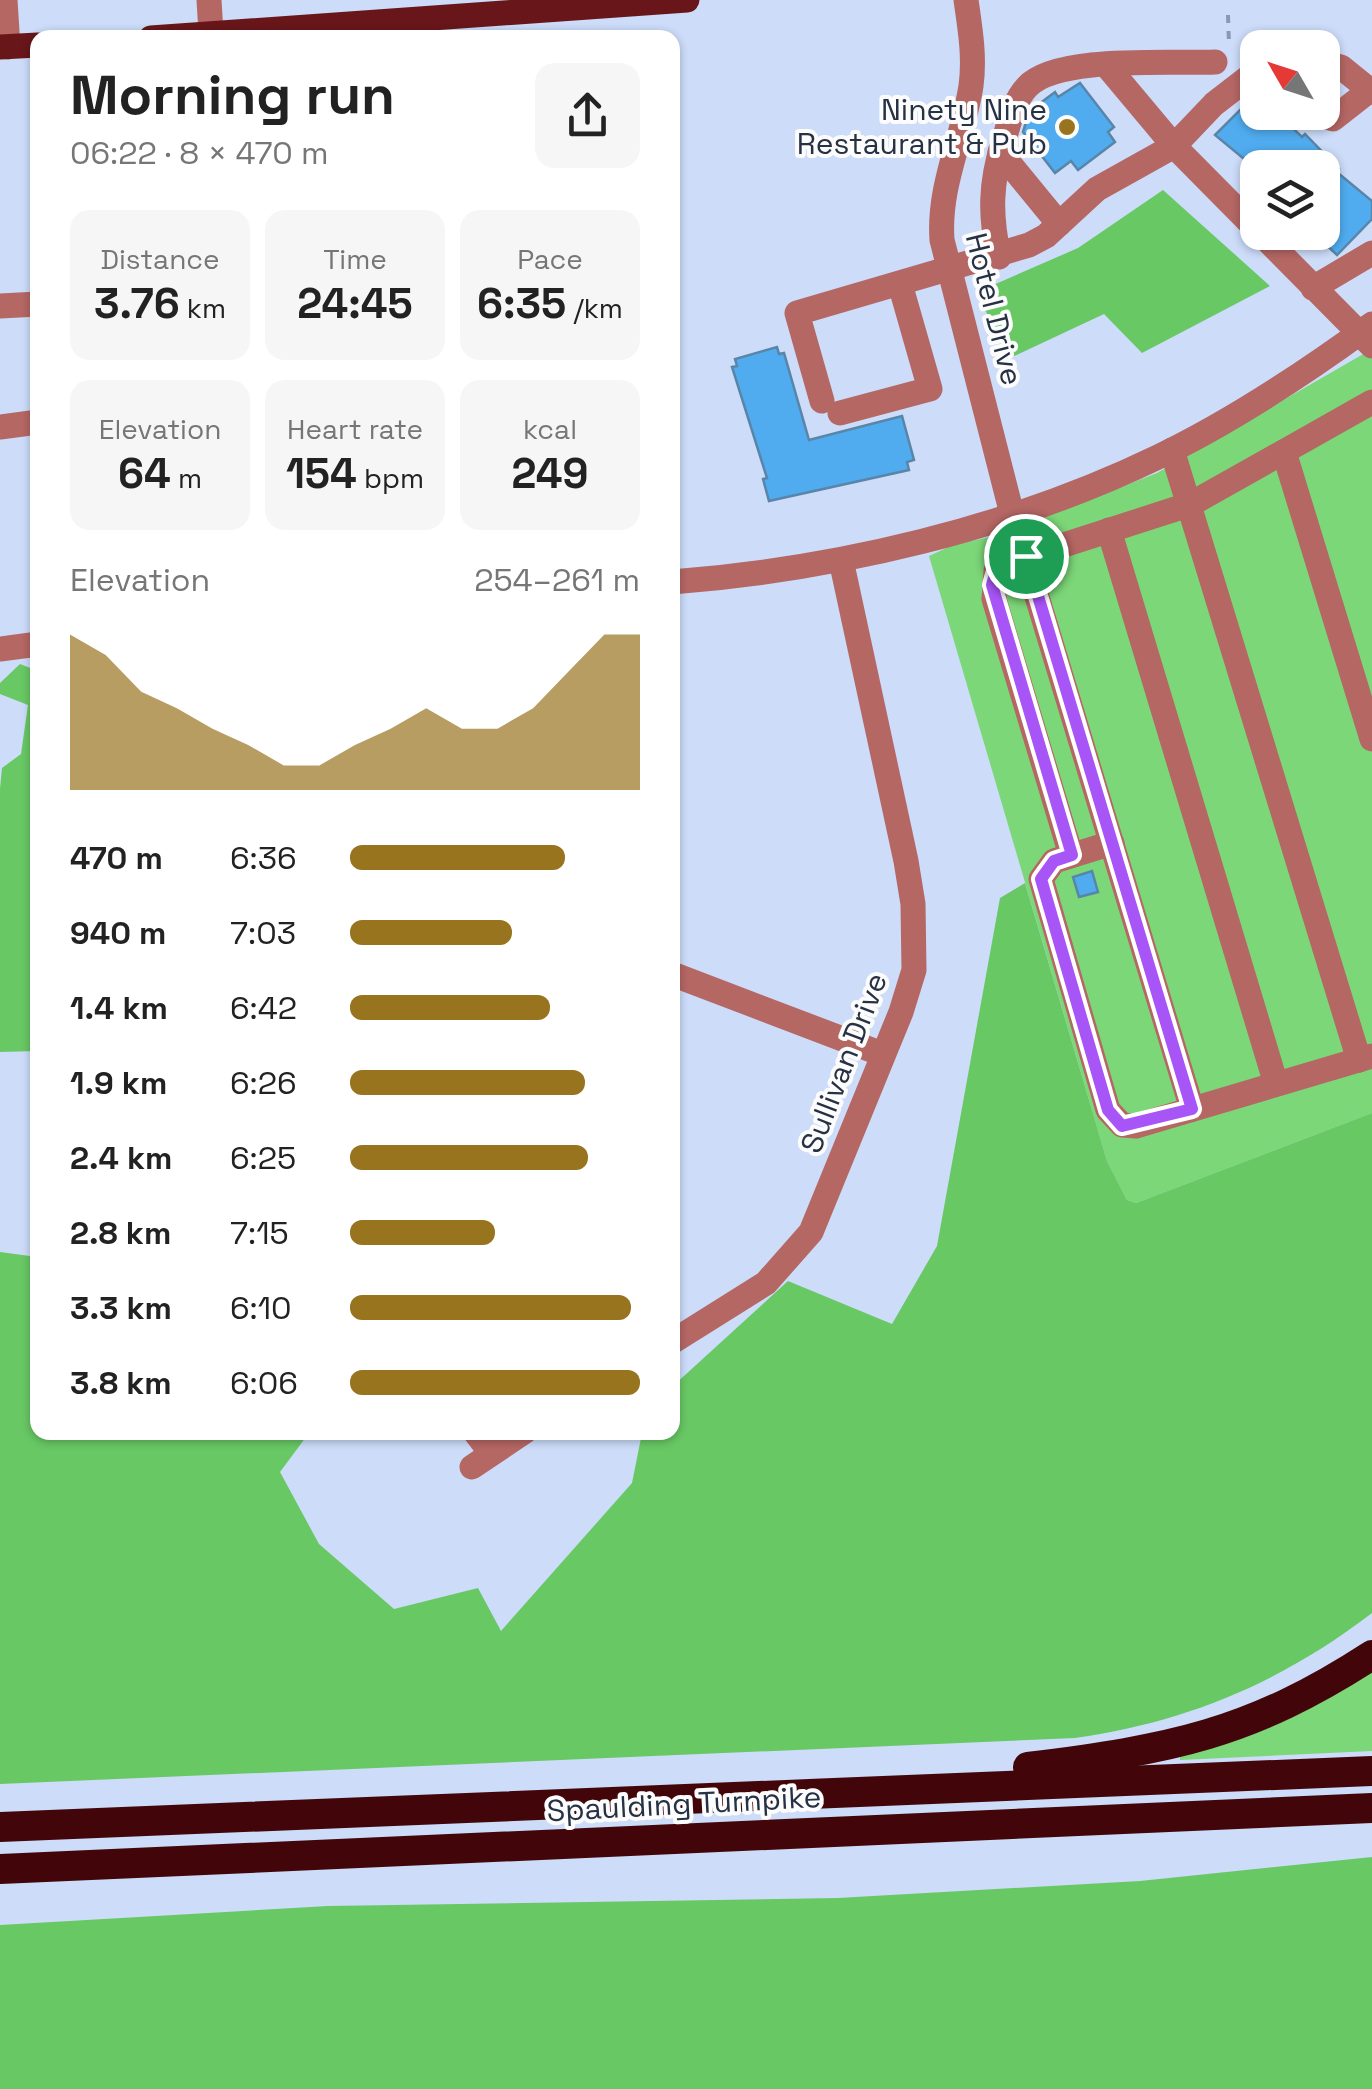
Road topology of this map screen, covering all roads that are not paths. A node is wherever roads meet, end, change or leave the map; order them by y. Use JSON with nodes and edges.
{"nodes":[{"id":1,"x":5,"y":0,"type":"edge"},
{"id":2,"x":209,"y":0,"type":"edge"},
{"id":3,"x":686,"y":0,"type":"edge"},
{"id":4,"x":966,"y":0,"type":"edge"},
{"id":5,"x":611,"y":3,"type":"edge"},
{"id":6,"x":407,"y":10,"type":"edge"},
{"id":7,"x":211,"y":30,"type":"edge"},
{"id":8,"x":237,"y":30,"type":"edge"},
{"id":9,"x":30,"y":45,"type":"edge"},
{"id":10,"x":4,"y":47,"type":"edge"},
{"id":11,"x":1214,"y":62,"type":"dead end"},
{"id":12,"x":1107,"y":66,"type":"junction"},
{"id":13,"x":1340,"y":68,"type":"edge"},
{"id":14,"x":1240,"y":84,"type":"edge"},
{"id":15,"x":1371,"y":91,"type":"edge"},
{"id":16,"x":1340,"y":114,"type":"edge"},
{"id":17,"x":1174,"y":146,"type":"junction"},
{"id":18,"x":1000,"y":152,"type":"junction"},
{"id":19,"x":1059,"y":224,"type":"junction"},
{"id":20,"x":1372,"y":253,"type":"edge"},
{"id":21,"x":1000,"y":257,"type":"junction"},
{"id":22,"x":948,"y":268,"type":"junction"},
{"id":23,"x":900,"y":284,"type":"junction"},
{"id":24,"x":1313,"y":288,"type":"junction"},
{"id":25,"x":30,"y":304,"type":"edge"},
{"id":26,"x":0,"y":306,"type":"edge"},
{"id":27,"x":1368,"y":334,"type":"edge"},
{"id":28,"x":1372,"y":402,"type":"edge"},
{"id":29,"x":30,"y":423,"type":"edge"},
{"id":30,"x":0,"y":427,"type":"edge"},
{"id":31,"x":1172,"y":450,"type":"junction"},
{"id":32,"x":1284,"y":452,"type":"junction"},
{"id":33,"x":1192,"y":504,"type":"junction"},
{"id":34,"x":1012,"y":514,"type":"junction"},
{"id":35,"x":1109,"y":530,"type":"junction"},
{"id":36,"x":1026,"y":556,"type":"junction"},
{"id":37,"x":842,"y":560,"type":"junction"},
{"id":38,"x":680,"y":581,"type":"edge"},
{"id":39,"x":30,"y":645,"type":"edge"},
{"id":40,"x":0,"y":649,"type":"edge"},
{"id":41,"x":1372,"y":739,"type":"edge"},
{"id":42,"x":1112,"y":843,"type":"junction"},
{"id":43,"x":1072,"y":855,"type":"junction"},
{"id":44,"x":680,"y":977,"type":"edge"},
{"id":45,"x":882,"y":1054,"type":"junction"},
{"id":46,"x":1366,"y":1058,"type":"edge"},
{"id":47,"x":1276,"y":1084,"type":"junction"},
{"id":48,"x":1192,"y":1109,"type":"junction"},
{"id":49,"x":680,"y":1337,"type":"edge"},
{"id":50,"x":505,"y":1440,"type":"edge"},
{"id":51,"x":479,"y":1451,"type":"edge"},
{"id":52,"x":1372,"y":1655,"type":"edge"},
{"id":53,"x":1372,"y":1770,"type":"edge"},
{"id":54,"x":933,"y":1788,"type":"junction"},
{"id":55,"x":1372,"y":1808,"type":"edge"},
{"id":56,"x":0,"y":1827,"type":"edge"},
{"id":57,"x":0,"y":1869,"type":"edge"}],
"edges":[{"from":1,"to":10,"type":"street"},
{"from":2,"to":7,"type":"street"},
{"from":3,"to":5,"type":"main road"},
{"from":4,"to":22,"type":"street","name":"Hotel Drive"},
{"from":5,"to":6,"type":"main road"},
{"from":6,"to":8,"type":"main road"},
{"from":9,"to":10,"type":"main road"},
{"from":11,"to":12,"type":"street"},
{"from":12,"to":17,"type":"street"},
{"from":12,"to":18,"type":"street"},
{"from":13,"to":15,"type":"street"},
{"from":14,"to":17,"type":"street"},
{"from":15,"to":16,"type":"street"},
{"from":17,"to":19,"type":"street"},
{"from":17,"to":24,"type":"street"},
{"from":18,"to":19,"type":"street"},
{"from":18,"to":21,"type":"street"},
{"from":19,"to":21,"type":"street"},
{"from":20,"to":24,"type":"street"},
{"from":21,"to":22,"type":"street"},
{"from":22,"to":23,"type":"street"},
{"from":22,"to":34,"type":"street","name":"Hotel Drive"},
{"from":23,"to":23,"type":"street"},
{"from":24,"to":27,"type":"street"},
{"from":25,"to":26,"type":"street"},
{"from":27,"to":31,"type":"street"},
{"from":28,"to":32,"type":"street"},
{"from":29,"to":30,"type":"street"},
{"from":31,"to":33,"type":"street"},
{"from":31,"to":34,"type":"street"},
{"from":32,"to":33,"type":"street"},
{"from":32,"to":41,"type":"street"},
{"from":33,"to":35,"type":"street"},
{"from":33,"to":46,"type":"street"},
{"from":34,"to":36,"type":"street","name":"Hotel Drive"},
{"from":34,"to":37,"type":"street"},
{"from":35,"to":36,"type":"street"},
{"from":35,"to":47,"type":"street"},
{"from":36,"to":42,"type":"street","name":"Hotel Drive"},
{"from":36,"to":43,"type":"street"},
{"from":37,"to":38,"type":"street"},
{"from":37,"to":45,"type":"street","name":"Sullivan Drive"},
{"from":39,"to":40,"type":"street"},
{"from":42,"to":43,"type":"street"},
{"from":42,"to":48,"type":"street","name":"Hotel Drive"},
{"from":43,"to":48,"type":"street"},
{"from":44,"to":45,"type":"street"},
{"from":45,"to":49,"type":"street","name":"Sullivan Drive"},
{"from":46,"to":47,"type":"street"},
{"from":47,"to":48,"type":"street"},
{"from":50,"to":51,"type":"street"},
{"from":52,"to":54,"type":"highway"},
{"from":53,"to":54,"type":"highway","name":"Spaulding Turnpike"},
{"from":54,"to":56,"type":"highway","name":"Spaulding Turnpike"},
{"from":55,"to":57,"type":"highway","name":"Spaulding Turnpike"}]}
